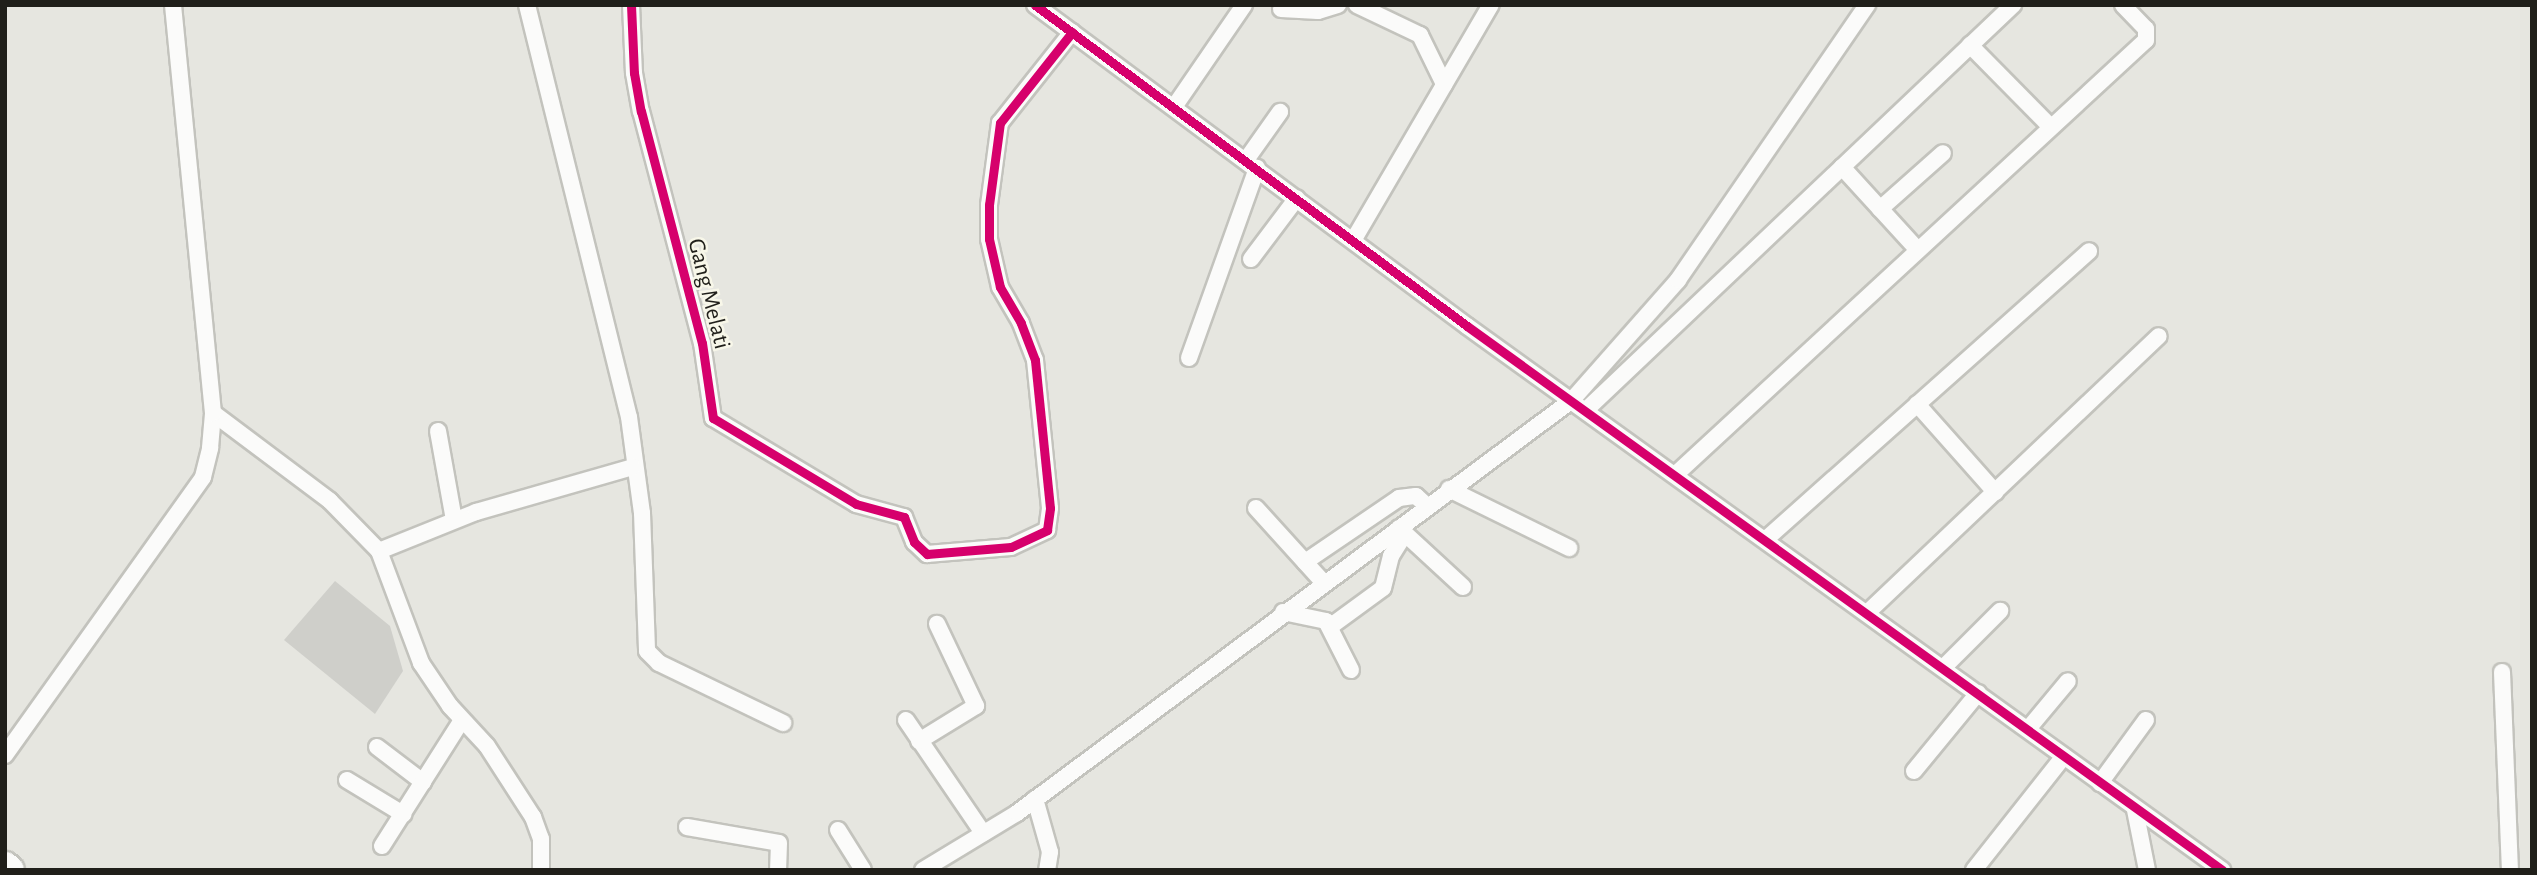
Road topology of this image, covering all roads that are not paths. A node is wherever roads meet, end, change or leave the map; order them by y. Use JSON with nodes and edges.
{"nodes":[{"id":1,"x":173,"y":5,"type":"edge"},
{"id":2,"x":527,"y":5,"type":"edge"},
{"id":3,"x":631,"y":5,"type":"edge"},
{"id":4,"x":1035,"y":5,"type":"edge"},
{"id":5,"x":1244,"y":5,"type":"edge"},
{"id":6,"x":1338,"y":5,"type":"edge"},
{"id":7,"x":1357,"y":5,"type":"edge"},
{"id":8,"x":1491,"y":5,"type":"edge"},
{"id":9,"x":1867,"y":5,"type":"edge"},
{"id":10,"x":2012,"y":5,"type":"edge"},
{"id":11,"x":2123,"y":5,"type":"edge"},
{"id":12,"x":1280,"y":9,"type":"dead end"},
{"id":13,"x":1072,"y":32,"type":"junction"},
{"id":14,"x":1970,"y":45,"type":"junction"},
{"id":15,"x":1444,"y":84,"type":"junction"},
{"id":16,"x":1174,"y":107,"type":"junction"},
{"id":17,"x":1280,"y":112,"type":"dead end"},
{"id":18,"x":2051,"y":127,"type":"junction"},
{"id":19,"x":1943,"y":153,"type":"dead end"},
{"id":20,"x":1252,"y":164,"type":"junction"},
{"id":21,"x":1842,"y":167,"type":"junction"},
{"id":22,"x":1297,"y":198,"type":"junction"},
{"id":23,"x":1880,"y":209,"type":"junction"},
{"id":24,"x":1354,"y":239,"type":"junction"},
{"id":25,"x":1917,"y":249,"type":"junction"},
{"id":26,"x":2089,"y":251,"type":"dead end"},
{"id":27,"x":1251,"y":259,"type":"dead end"},
{"id":28,"x":2160,"y":336,"type":"dead end"},
{"id":29,"x":1189,"y":358,"type":"dead end"},
{"id":30,"x":1917,"y":404,"type":"junction"},
{"id":31,"x":1579,"y":405,"type":"junction"},
{"id":32,"x":213,"y":413,"type":"junction"},
{"id":33,"x":438,"y":431,"type":"dead end"},
{"id":34,"x":634,"y":467,"type":"junction"},
{"id":35,"x":1675,"y":475,"type":"junction"},
{"id":36,"x":1449,"y":489,"type":"junction"},
{"id":37,"x":1995,"y":492,"type":"junction"},
{"id":38,"x":1426,"y":505,"type":"junction"},
{"id":39,"x":1256,"y":508,"type":"dead end"},
{"id":40,"x":454,"y":520,"type":"junction"},
{"id":41,"x":1401,"y":530,"type":"junction"},
{"id":42,"x":1765,"y":540,"type":"junction"},
{"id":43,"x":1569,"y":548,"type":"dead end"},
{"id":44,"x":379,"y":551,"type":"junction"},
{"id":45,"x":1305,"y":562,"type":"junction"},
{"id":46,"x":1323,"y":582,"type":"junction"},
{"id":47,"x":1463,"y":587,"type":"dead end"},
{"id":48,"x":2000,"y":611,"type":"dead end"},
{"id":49,"x":1283,"y":612,"type":"junction"},
{"id":50,"x":1867,"y":613,"type":"junction"},
{"id":51,"x":937,"y":624,"type":"dead end"},
{"id":52,"x":1331,"y":626,"type":"junction"},
{"id":53,"x":1943,"y":668,"type":"junction"},
{"id":54,"x":1350,"y":670,"type":"dead end"},
{"id":55,"x":2502,"y":672,"type":"dead end"},
{"id":56,"x":2068,"y":681,"type":"dead end"},
{"id":57,"x":1978,"y":693,"type":"junction"},
{"id":58,"x":462,"y":720,"type":"junction"},
{"id":59,"x":906,"y":720,"type":"dead end"},
{"id":60,"x":2146,"y":720,"type":"dead end"},
{"id":61,"x":783,"y":723,"type":"dead end"},
{"id":62,"x":2028,"y":729,"type":"junction"},
{"id":63,"x":919,"y":741,"type":"junction"},
{"id":64,"x":377,"y":747,"type":"dead end"},
{"id":65,"x":5,"y":755,"type":"edge"},
{"id":66,"x":2064,"y":756,"type":"junction"},
{"id":67,"x":1914,"y":771,"type":"dead end"},
{"id":68,"x":347,"y":780,"type":"dead end"},
{"id":69,"x":423,"y":782,"type":"junction"},
{"id":70,"x":2100,"y":783,"type":"junction"},
{"id":71,"x":1035,"y":799,"type":"junction"},
{"id":72,"x":2135,"y":810,"type":"junction"},
{"id":73,"x":403,"y":814,"type":"junction"},
{"id":74,"x":687,"y":827,"type":"dead end"},
{"id":75,"x":838,"y":830,"type":"dead end"},
{"id":76,"x":983,"y":833,"type":"junction"},
{"id":77,"x":383,"y":846,"type":"dead end"},
{"id":78,"x":5,"y":866,"type":"edge"},
{"id":79,"x":1980,"y":868,"type":"edge"},
{"id":80,"x":10,"y":870,"type":"edge"},
{"id":81,"x":541,"y":870,"type":"edge"},
{"id":82,"x":778,"y":870,"type":"edge"},
{"id":83,"x":863,"y":870,"type":"edge"},
{"id":84,"x":923,"y":870,"type":"edge"},
{"id":85,"x":1047,"y":870,"type":"edge"},
{"id":86,"x":2147,"y":870,"type":"edge"},
{"id":87,"x":2222,"y":870,"type":"edge"},
{"id":88,"x":2510,"y":870,"type":"edge"}],
"edges":[{"from":1,"to":32,"type":"street"},
{"from":2,"to":34,"type":"street"},
{"from":3,"to":13,"type":"street","name":"Gang Melati"},
{"from":4,"to":13,"type":"street"},
{"from":5,"to":16,"type":"street"},
{"from":6,"to":12,"type":"street"},
{"from":7,"to":15,"type":"street"},
{"from":8,"to":15,"type":"street"},
{"from":9,"to":31,"type":"street"},
{"from":10,"to":14,"type":"street"},
{"from":11,"to":18,"type":"street"},
{"from":13,"to":16,"type":"street"},
{"from":14,"to":18,"type":"street"},
{"from":14,"to":21,"type":"street"},
{"from":15,"to":24,"type":"street"},
{"from":16,"to":20,"type":"street"},
{"from":17,"to":20,"type":"street"},
{"from":18,"to":25,"type":"street"},
{"from":19,"to":23,"type":"street"},
{"from":20,"to":22,"type":"street"},
{"from":20,"to":29,"type":"street"},
{"from":21,"to":23,"type":"street"},
{"from":21,"to":31,"type":"street"},
{"from":22,"to":24,"type":"street"},
{"from":22,"to":27,"type":"street"},
{"from":23,"to":25,"type":"street"},
{"from":24,"to":31,"type":"street"},
{"from":25,"to":35,"type":"street"},
{"from":26,"to":30,"type":"street"},
{"from":28,"to":37,"type":"street"},
{"from":30,"to":37,"type":"street"},
{"from":30,"to":42,"type":"street"},
{"from":31,"to":35,"type":"street"},
{"from":31,"to":36,"type":"street"},
{"from":32,"to":44,"type":"street"},
{"from":32,"to":65,"type":"street"},
{"from":33,"to":40,"type":"street"},
{"from":34,"to":40,"type":"street"},
{"from":34,"to":61,"type":"street"},
{"from":35,"to":42,"type":"street"},
{"from":36,"to":38,"type":"street"},
{"from":36,"to":43,"type":"street"},
{"from":37,"to":50,"type":"street"},
{"from":38,"to":41,"type":"street"},
{"from":38,"to":45,"type":"street"},
{"from":39,"to":45,"type":"street"},
{"from":40,"to":44,"type":"street"},
{"from":41,"to":46,"type":"street"},
{"from":41,"to":47,"type":"street"},
{"from":41,"to":52,"type":"street"},
{"from":42,"to":50,"type":"street"},
{"from":44,"to":58,"type":"street"},
{"from":45,"to":46,"type":"street"},
{"from":46,"to":49,"type":"street"},
{"from":48,"to":53,"type":"street"},
{"from":49,"to":52,"type":"street"},
{"from":49,"to":71,"type":"street"},
{"from":50,"to":53,"type":"street"},
{"from":51,"to":63,"type":"street"},
{"from":52,"to":54,"type":"street"},
{"from":53,"to":57,"type":"street"},
{"from":55,"to":88,"type":"street"},
{"from":56,"to":62,"type":"street"},
{"from":57,"to":62,"type":"street"},
{"from":57,"to":67,"type":"street"},
{"from":58,"to":69,"type":"street"},
{"from":58,"to":81,"type":"street"},
{"from":59,"to":63,"type":"street"},
{"from":60,"to":70,"type":"street"},
{"from":62,"to":66,"type":"street"},
{"from":63,"to":76,"type":"street"},
{"from":64,"to":69,"type":"street"},
{"from":66,"to":70,"type":"street"},
{"from":66,"to":79,"type":"street"},
{"from":68,"to":73,"type":"street"},
{"from":69,"to":73,"type":"street"},
{"from":70,"to":72,"type":"street"},
{"from":71,"to":76,"type":"street"},
{"from":71,"to":85,"type":"street"},
{"from":72,"to":86,"type":"street"},
{"from":72,"to":87,"type":"street"},
{"from":73,"to":77,"type":"street"},
{"from":74,"to":82,"type":"street"},
{"from":75,"to":83,"type":"street"},
{"from":76,"to":84,"type":"street"},
{"from":78,"to":80,"type":"highway"}]}
